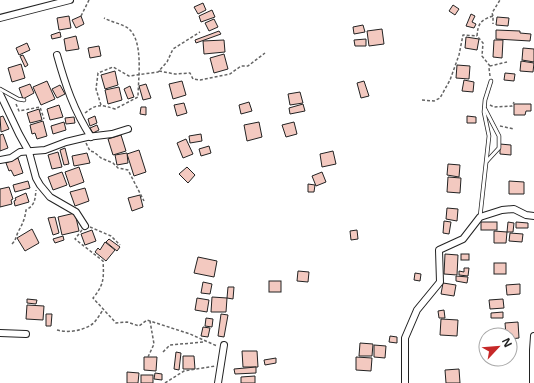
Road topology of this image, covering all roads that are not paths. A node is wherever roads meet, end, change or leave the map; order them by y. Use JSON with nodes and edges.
{"nodes":[{"id":1,"x":70,"y":0,"type":"edge"},
{"id":2,"x":0,"y":18,"type":"edge"},
{"id":3,"x":57,"y":55,"type":"dead end"},
{"id":4,"x":491,"y":81,"type":"road end"},
{"id":5,"x":0,"y":89,"type":"edge"},
{"id":6,"x":0,"y":94,"type":"edge"},
{"id":7,"x":24,"y":100,"type":"dead end"},
{"id":8,"x":484,"y":108,"type":"junction"},
{"id":9,"x":128,"y":129,"type":"dead end"},
{"id":10,"x":91,"y":137,"type":"junction"},
{"id":11,"x":30,"y":152,"type":"junction"},
{"id":12,"x":0,"y":157,"type":"edge"},
{"id":13,"x":11,"y":158,"type":"junction"},
{"id":14,"x":0,"y":160,"type":"edge"},
{"id":15,"x":487,"y":161,"type":"junction"},
{"id":16,"x":534,"y":216,"type":"edge"},
{"id":17,"x":480,"y":217,"type":"junction"},
{"id":18,"x":85,"y":225,"type":"road end"},
{"id":19,"x":0,"y":333,"type":"edge"},
{"id":20,"x":26,"y":334,"type":"dead end"},
{"id":21,"x":534,"y":336,"type":"edge"},
{"id":22,"x":223,"y":347,"type":"road end"},
{"id":23,"x":218,"y":383,"type":"edge"},
{"id":24,"x":405,"y":383,"type":"edge"},
{"id":25,"x":533,"y":383,"type":"edge"}],
"edges":[{"from":1,"to":2,"type":"street"},
{"from":3,"to":10,"type":"street"},
{"from":4,"to":8,"type":"lane"},
{"from":5,"to":7,"type":"lane"},
{"from":6,"to":11,"type":"street"},
{"from":8,"to":15,"type":"lane"},
{"from":8,"to":15,"type":"lane"},
{"from":9,"to":10,"type":"street"},
{"from":10,"to":11,"type":"street"},
{"from":11,"to":13,"type":"street"},
{"from":11,"to":18,"type":"street"},
{"from":12,"to":13,"type":"street"},
{"from":13,"to":14,"type":"street"},
{"from":15,"to":17,"type":"lane"},
{"from":16,"to":17,"type":"street"},
{"from":17,"to":24,"type":"street"},
{"from":19,"to":20,"type":"street"},
{"from":21,"to":25,"type":"street"},
{"from":22,"to":23,"type":"street"}]}
